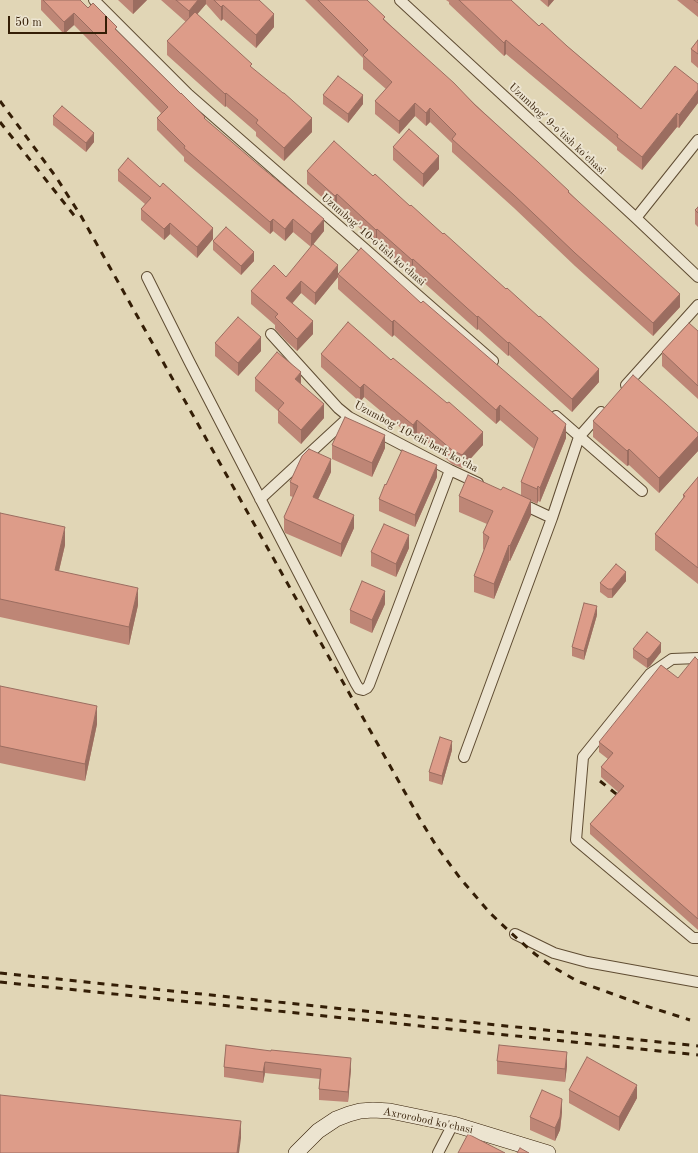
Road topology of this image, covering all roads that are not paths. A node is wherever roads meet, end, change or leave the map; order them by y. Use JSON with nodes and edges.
{"nodes":[{"id":1,"x":94,"y":0,"type":"edge"},
{"id":2,"x":400,"y":0,"type":"edge"},
{"id":3,"x":698,"y":140,"type":"edge"},
{"id":4,"x":636,"y":218,"type":"junction"},
{"id":5,"x":147,"y":276,"type":"dead end"},
{"id":6,"x":698,"y":277,"type":"edge"},
{"id":7,"x":698,"y":305,"type":"edge"},
{"id":8,"x":271,"y":334,"type":"dead end"},
{"id":9,"x":501,"y":368,"type":"edge"},
{"id":10,"x":621,"y":391,"type":"edge"},
{"id":11,"x":610,"y":402,"type":"edge"},
{"id":12,"x":549,"y":410,"type":"edge"},
{"id":13,"x":349,"y":417,"type":"junction"},
{"id":14,"x":579,"y":437,"type":"junction"},
{"id":15,"x":450,"y":470,"type":"junction"},
{"id":16,"x":484,"y":486,"type":"edge"},
{"id":17,"x":642,"y":491,"type":"dead end"},
{"id":18,"x":260,"y":499,"type":"junction"},
{"id":19,"x":511,"y":499,"type":"edge"},
{"id":20,"x":552,"y":518,"type":"junction"},
{"id":21,"x":698,"y":658,"type":"edge"},
{"id":22,"x":464,"y":758,"type":"dead end"},
{"id":23,"x":515,"y":934,"type":"dead end"},
{"id":24,"x":698,"y":938,"type":"edge"},
{"id":25,"x":698,"y":982,"type":"edge"},
{"id":26,"x":453,"y":1124,"type":"junction"},
{"id":27,"x":296,"y":1153,"type":"edge"},
{"id":28,"x":438,"y":1153,"type":"edge"},
{"id":29,"x":548,"y":1153,"type":"edge"}],
"edges":[{"from":1,"to":9,"type":"street","name":"Uzumbog' 10-o'tish ko'chasi"},
{"from":2,"to":4,"type":"street","name":"Uzumbog' 9-o'tish ko'chasi"},
{"from":3,"to":4,"type":"street"},
{"from":4,"to":6,"type":"street","name":"Uzumbog' 9-o'tish ko'chasi"},
{"from":5,"to":18,"type":"street"},
{"from":7,"to":10,"type":"street"},
{"from":8,"to":13,"type":"street","name":"Uzumbog' 10-chi berk ko'cha"},
{"from":11,"to":14,"type":"street"},
{"from":12,"to":14,"type":"street"},
{"from":13,"to":15,"type":"street","name":"Uzumbog' 10-chi berk ko'cha"},
{"from":13,"to":18,"type":"street"},
{"from":14,"to":17,"type":"street"},
{"from":14,"to":20,"type":"street"},
{"from":15,"to":16,"type":"street","name":"Uzumbog' 10-chi berk ko'cha"},
{"from":15,"to":18,"type":"street"},
{"from":19,"to":20,"type":"street"},
{"from":20,"to":22,"type":"street"},
{"from":21,"to":24,"type":"street"},
{"from":23,"to":25,"type":"street"},
{"from":26,"to":27,"type":"street","name":"Axrorobod ko'chasi"},
{"from":26,"to":28,"type":"street"},
{"from":26,"to":29,"type":"street","name":"Axrorobod ko'chasi"}]}
